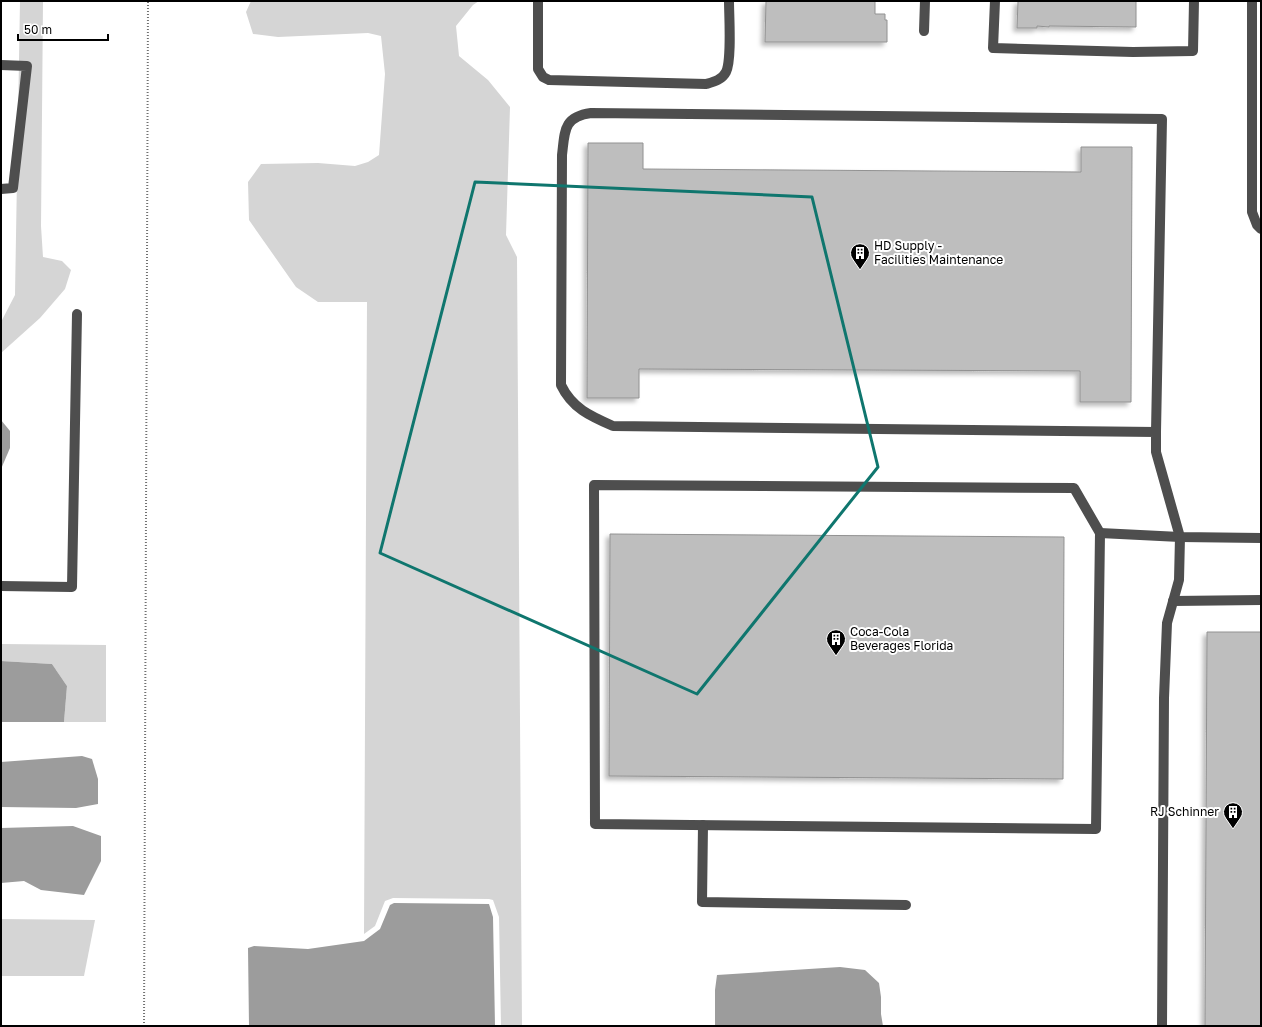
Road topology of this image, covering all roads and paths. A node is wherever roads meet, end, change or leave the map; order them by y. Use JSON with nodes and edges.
{"nodes":[{"id":1,"x":148,"y":1,"type":"edge"},
{"id":2,"x":538,"y":1,"type":"edge"},
{"id":3,"x":729,"y":1,"type":"edge"},
{"id":4,"x":925,"y":1,"type":"edge"},
{"id":5,"x":995,"y":1,"type":"edge"},
{"id":6,"x":1194,"y":1,"type":"edge"},
{"id":7,"x":1252,"y":1,"type":"edge"},
{"id":8,"x":924,"y":31,"type":"dead end"},
{"id":9,"x":1,"y":65,"type":"edge"},
{"id":10,"x":1,"y":189,"type":"edge"},
{"id":11,"x":1261,"y":229,"type":"edge"},
{"id":12,"x":77,"y":314,"type":"dead end"},
{"id":13,"x":1156,"y":432,"type":"junction"},
{"id":14,"x":1100,"y":533,"type":"junction"},
{"id":15,"x":1177,"y":537,"type":"junction"},
{"id":16,"x":1261,"y":538,"type":"edge"},
{"id":17,"x":1,"y":586,"type":"edge"},
{"id":18,"x":1261,"y":600,"type":"edge"},
{"id":19,"x":1172,"y":601,"type":"junction"},
{"id":20,"x":703,"y":825,"type":"junction"},
{"id":21,"x":906,"y":905,"type":"dead end"},
{"id":22,"x":144,"y":1026,"type":"edge"},
{"id":23,"x":1162,"y":1026,"type":"edge"}],
"edges":[{"from":1,"to":22,"type":"path"},
{"from":2,"to":3,"type":"street"},
{"from":4,"to":8,"type":"street"},
{"from":5,"to":6,"type":"street"},
{"from":7,"to":11,"type":"street"},
{"from":9,"to":10,"type":"street"},
{"from":12,"to":17,"type":"street"},
{"from":13,"to":13,"type":"street"},
{"from":13,"to":15,"type":"street"},
{"from":14,"to":15,"type":"street"},
{"from":14,"to":20,"type":"street"},
{"from":14,"to":20,"type":"street"},
{"from":15,"to":16,"type":"street"},
{"from":15,"to":19,"type":"street"},
{"from":18,"to":19,"type":"street"},
{"from":19,"to":23,"type":"street"},
{"from":20,"to":21,"type":"street"}]}
